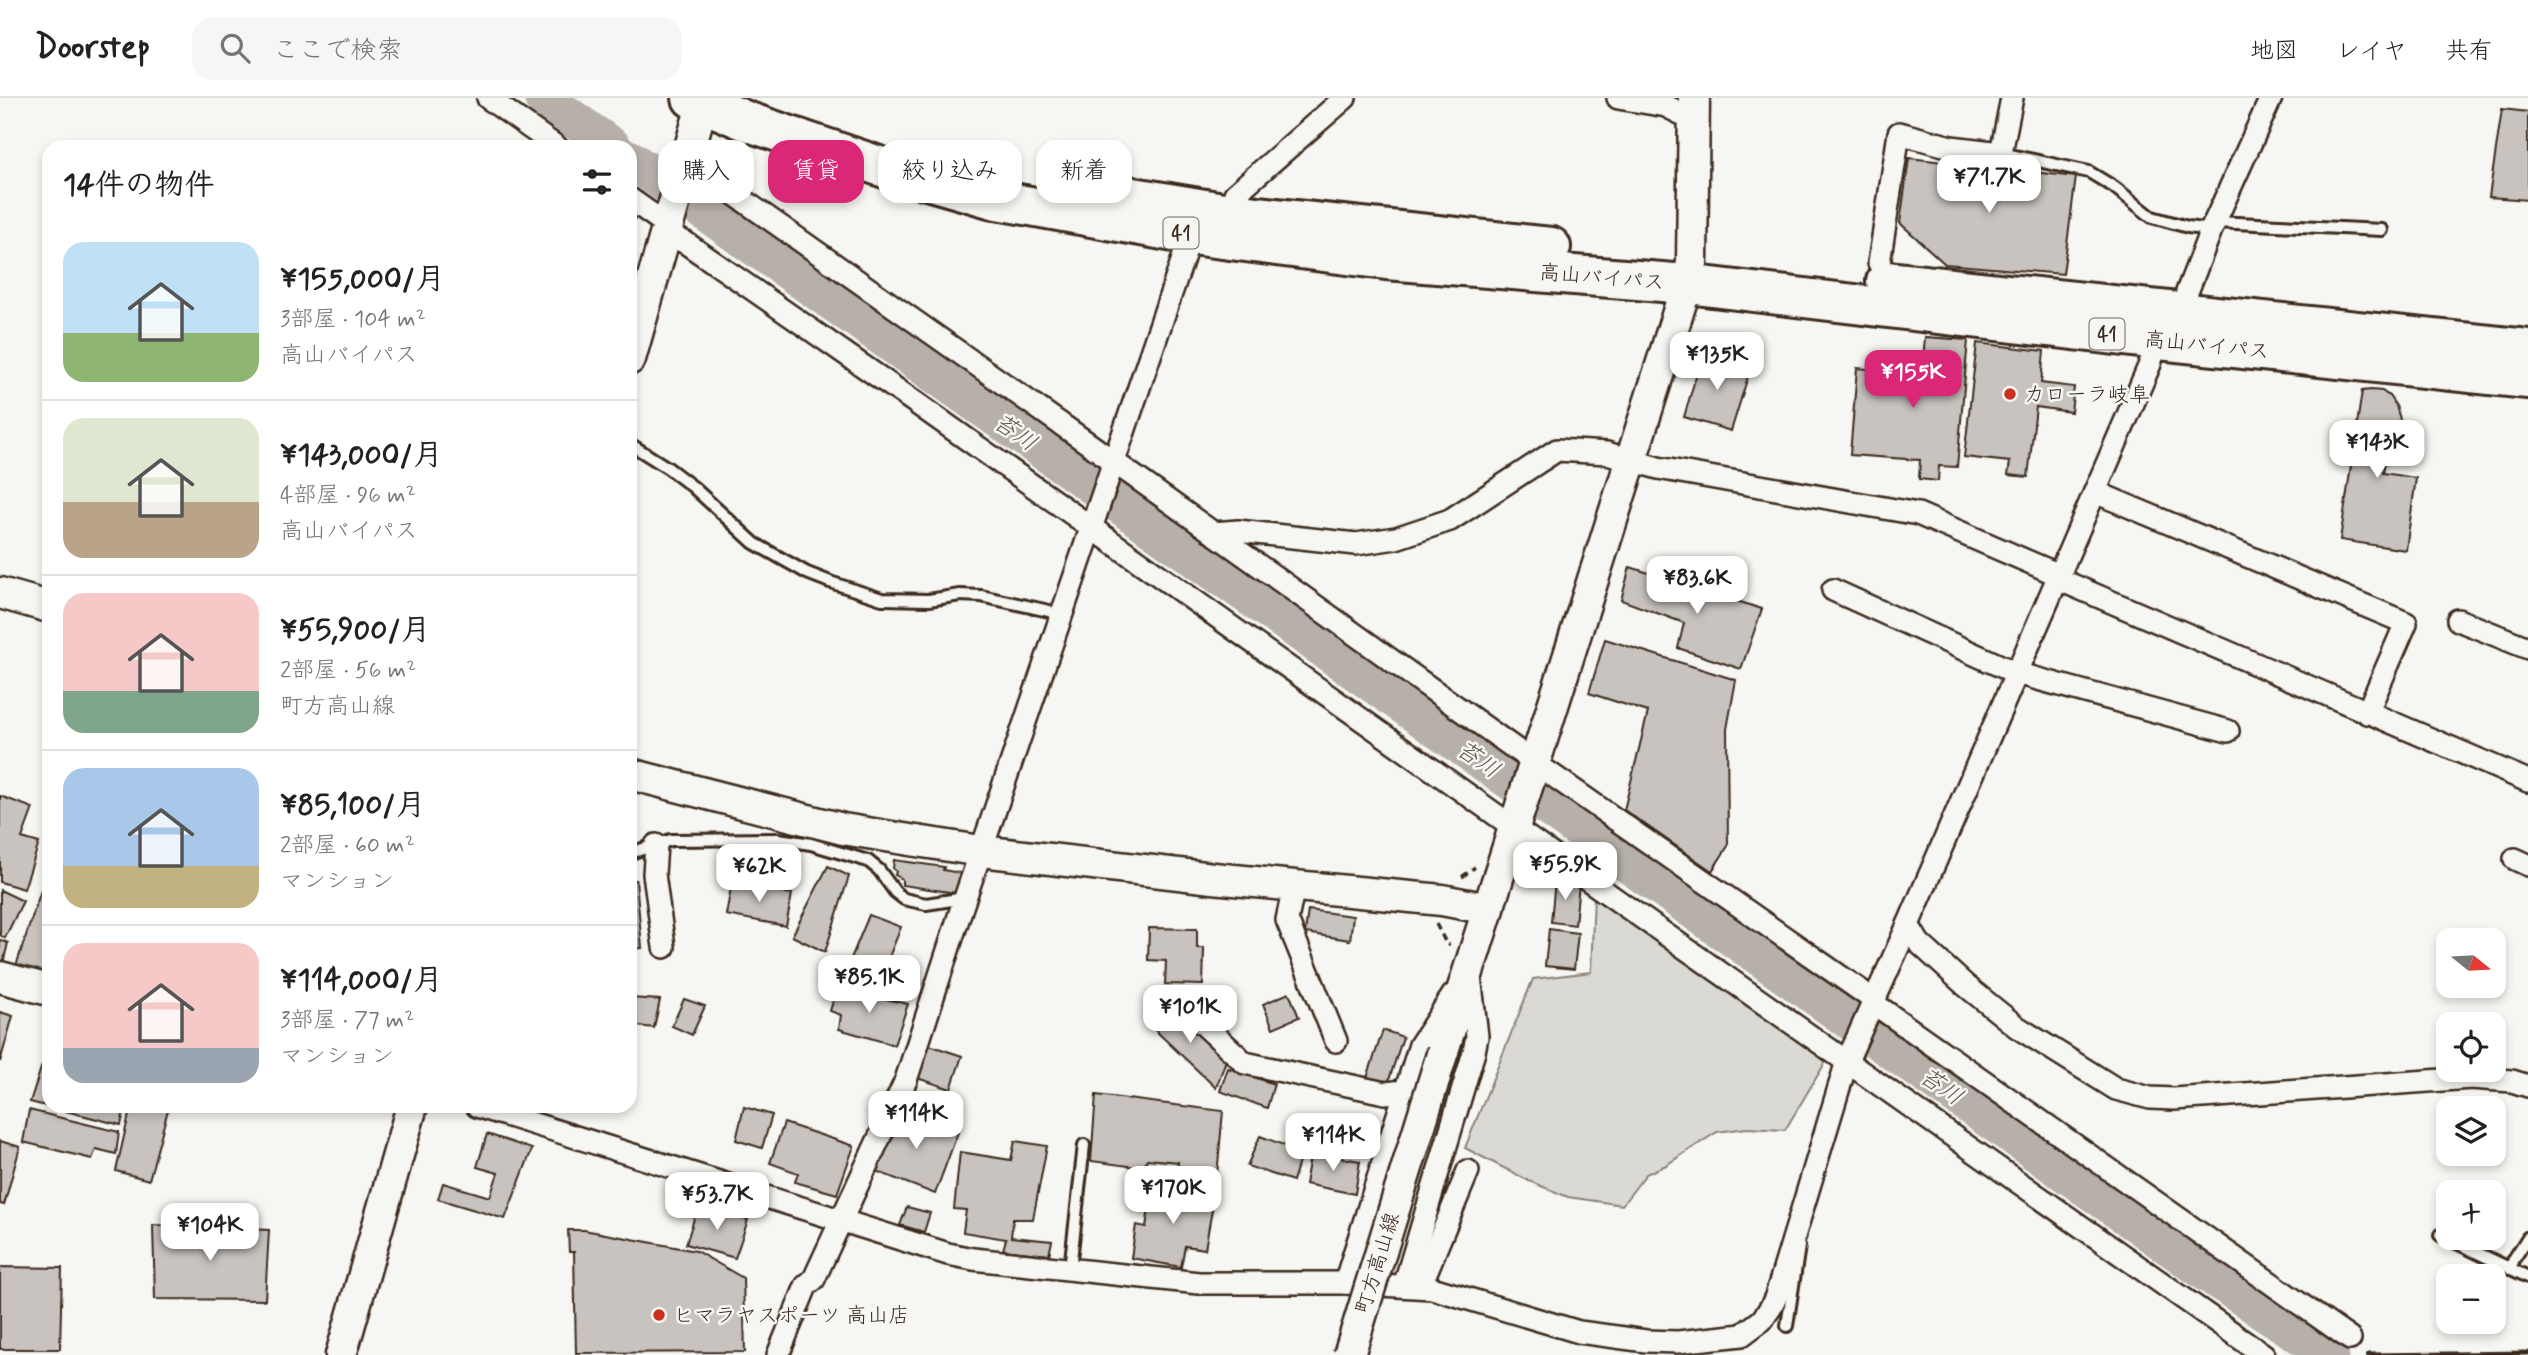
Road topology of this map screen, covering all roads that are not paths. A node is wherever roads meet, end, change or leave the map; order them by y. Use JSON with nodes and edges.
{"nodes":[{"id":1,"x":488,"y":98,"type":"edge"},
{"id":2,"x":759,"y":98,"type":"edge"},
{"id":3,"x":1345,"y":98,"type":"edge"},
{"id":4,"x":1618,"y":98,"type":"edge"},
{"id":5,"x":2012,"y":98,"type":"edge"},
{"id":6,"x":2271,"y":98,"type":"edge"},
{"id":7,"x":699,"y":100,"type":"edge"},
{"id":8,"x":1694,"y":109,"type":"edge"},
{"id":9,"x":547,"y":140,"type":"edge"},
{"id":10,"x":691,"y":140,"type":"edge"},
{"id":11,"x":2001,"y":153,"type":"junction"},
{"id":12,"x":674,"y":203,"type":"edge"},
{"id":13,"x":742,"y":203,"type":"edge"},
{"id":14,"x":637,"y":204,"type":"edge"},
{"id":15,"x":1229,"y":213,"type":"junction"},
{"id":16,"x":667,"y":226,"type":"junction"},
{"id":17,"x":2213,"y":226,"type":"junction"},
{"id":18,"x":2382,"y":230,"type":"dead end"},
{"id":19,"x":1191,"y":235,"type":"junction"},
{"id":20,"x":1880,"y":263,"type":"dead end"},
{"id":21,"x":1690,"y":273,"type":"junction"},
{"id":22,"x":2185,"y":314,"type":"junction"},
{"id":23,"x":637,"y":334,"type":"edge"},
{"id":24,"x":2157,"y":340,"type":"junction"},
{"id":25,"x":2528,"y":349,"type":"edge"},
{"id":26,"x":2528,"y":379,"type":"edge"},
{"id":27,"x":637,"y":448,"type":"edge"},
{"id":28,"x":1632,"y":459,"type":"junction"},
{"id":29,"x":1113,"y":466,"type":"junction"},
{"id":30,"x":2095,"y":492,"type":"junction"},
{"id":31,"x":1093,"y":524,"type":"junction"},
{"id":32,"x":1213,"y":533,"type":"junction"},
{"id":33,"x":2058,"y":577,"type":"junction"},
{"id":34,"x":1833,"y":590,"type":"dead end"},
{"id":35,"x":0,"y":593,"type":"edge"},
{"id":36,"x":42,"y":605,"type":"edge"},
{"id":37,"x":1063,"y":617,"type":"junction"},
{"id":38,"x":2458,"y":620,"type":"dead end"},
{"id":39,"x":2528,"y":647,"type":"edge"},
{"id":40,"x":2016,"y":673,"type":"junction"},
{"id":41,"x":2367,"y":713,"type":"junction"},
{"id":42,"x":2228,"y":731,"type":"dead end"},
{"id":43,"x":1535,"y":765,"type":"junction"},
{"id":44,"x":637,"y":776,"type":"edge"},
{"id":45,"x":2528,"y":781,"type":"edge"},
{"id":46,"x":1516,"y":824,"type":"junction"},
{"id":47,"x":656,"y":845,"type":"junction"},
{"id":48,"x":637,"y":851,"type":"edge"},
{"id":49,"x":981,"y":851,"type":"junction"},
{"id":50,"x":1294,"y":886,"type":"junction"},
{"id":51,"x":965,"y":898,"type":"junction"},
{"id":52,"x":1489,"y":909,"type":"junction"},
{"id":53,"x":1908,"y":925,"type":"junction"},
{"id":54,"x":664,"y":947,"type":"dead end"},
{"id":55,"x":1470,"y":970,"type":"junction"},
{"id":56,"x":0,"y":977,"type":"edge"},
{"id":57,"x":42,"y":988,"type":"edge"},
{"id":58,"x":1872,"y":1004,"type":"junction"},
{"id":59,"x":1185,"y":1007,"type":"dead end"},
{"id":60,"x":1336,"y":1041,"type":"dead end"},
{"id":61,"x":1848,"y":1058,"type":"junction"},
{"id":62,"x":2528,"y":1086,"type":"edge"},
{"id":63,"x":1405,"y":1091,"type":"junction"},
{"id":64,"x":410,"y":1113,"type":"edge"},
{"id":65,"x":499,"y":1113,"type":"edge"},
{"id":66,"x":1084,"y":1145,"type":"dead end"},
{"id":67,"x":1468,"y":1171,"type":"dead end"},
{"id":68,"x":1802,"y":1211,"type":"junction"},
{"id":69,"x":840,"y":1220,"type":"junction"},
{"id":70,"x":2528,"y":1237,"type":"edge"},
{"id":71,"x":2471,"y":1250,"type":"edge"},
{"id":72,"x":1070,"y":1269,"type":"junction"},
{"id":73,"x":2510,"y":1269,"type":"junction"},
{"id":74,"x":2528,"y":1277,"type":"edge"},
{"id":75,"x":1345,"y":1283,"type":"junction"},
{"id":76,"x":1412,"y":1287,"type":"junction"},
{"id":77,"x":1787,"y":1326,"type":"dead end"},
{"id":78,"x":2350,"y":1339,"type":"dead end"},
{"id":79,"x":341,"y":1355,"type":"edge"},
{"id":80,"x":778,"y":1355,"type":"edge"},
{"id":81,"x":1349,"y":1355,"type":"edge"},
{"id":82,"x":2264,"y":1355,"type":"edge"}],
"edges":[{"from":1,"to":9,"type":"street"},
{"from":2,"to":15,"type":"highway","name":"高山バイパス","number":"41"},
{"from":3,"to":15,"type":"street"},
{"from":4,"to":8,"type":"street"},
{"from":5,"to":11,"type":"street"},
{"from":6,"to":17,"type":"street"},
{"from":7,"to":10,"type":"street"},
{"from":7,"to":19,"type":"highway","name":"高山バイパス","number":"41"},
{"from":8,"to":21,"type":"street"},
{"from":11,"to":17,"type":"lane"},
{"from":11,"to":20,"type":"street"},
{"from":12,"to":16,"type":"street"},
{"from":13,"to":29,"type":"street"},
{"from":14,"to":16,"type":"street"},
{"from":15,"to":21,"type":"highway","name":"高山バイパス","number":"41"},
{"from":16,"to":23,"type":"street"},
{"from":16,"to":31,"type":"street"},
{"from":17,"to":18,"type":"lane"},
{"from":17,"to":22,"type":"street"},
{"from":19,"to":21,"type":"highway","name":"高山バイパス","number":"41"},
{"from":19,"to":29,"type":"street"},
{"from":21,"to":22,"type":"highway","name":"高山バイパス","number":"41"},
{"from":21,"to":24,"type":"highway","name":"高山バイパス","number":"41"},
{"from":21,"to":28,"type":"street"},
{"from":22,"to":25,"type":"highway","name":"高山バイパス","number":"41"},
{"from":24,"to":26,"type":"highway","name":"高山バイパス","number":"41"},
{"from":24,"to":30,"type":"street"},
{"from":27,"to":37,"type":"lane"},
{"from":28,"to":32,"type":"street"},
{"from":28,"to":33,"type":"street"},
{"from":28,"to":43,"type":"street"},
{"from":29,"to":31,"type":"street"},
{"from":29,"to":32,"type":"street"},
{"from":30,"to":33,"type":"street"},
{"from":30,"to":41,"type":"street"},
{"from":31,"to":37,"type":"street"},
{"from":31,"to":46,"type":"street"},
{"from":32,"to":43,"type":"street"},
{"from":33,"to":40,"type":"street"},
{"from":33,"to":41,"type":"street"},
{"from":34,"to":40,"type":"street"},
{"from":35,"to":36,"type":"street"},
{"from":37,"to":49,"type":"street"},
{"from":38,"to":39,"type":"street"},
{"from":40,"to":42,"type":"street"},
{"from":40,"to":53,"type":"street"},
{"from":41,"to":45,"type":"street"},
{"from":43,"to":46,"type":"street"},
{"from":43,"to":58,"type":"street"},
{"from":44,"to":49,"type":"street"},
{"from":46,"to":52,"type":"street","name":"町方高山線"},
{"from":46,"to":61,"type":"street"},
{"from":47,"to":48,"type":"lane"},
{"from":47,"to":51,"type":"lane"},
{"from":47,"to":54,"type":"street"},
{"from":49,"to":50,"type":"street"},
{"from":49,"to":51,"type":"street"},
{"from":50,"to":52,"type":"street"},
{"from":50,"to":60,"type":"street"},
{"from":51,"to":69,"type":"street"},
{"from":52,"to":55,"type":"street","name":"町方高山線"},
{"from":53,"to":58,"type":"street"},
{"from":53,"to":62,"type":"street"},
{"from":55,"to":63,"type":"street"},
{"from":55,"to":76,"type":"street"},
{"from":55,"to":81,"type":"street","name":"町方高山線","bridge":true},
{"from":56,"to":57,"type":"street"},
{"from":58,"to":61,"type":"street"},
{"from":58,"to":78,"type":"street"},
{"from":59,"to":63,"type":"street"},
{"from":61,"to":68,"type":"street"},
{"from":61,"to":82,"type":"street"},
{"from":63,"to":75,"type":"street"},
{"from":64,"to":79,"type":"street"},
{"from":65,"to":69,"type":"street"},
{"from":66,"to":72,"type":"lane"},
{"from":67,"to":76,"type":"street"},
{"from":68,"to":76,"type":"street"},
{"from":68,"to":77,"type":"lane"},
{"from":69,"to":72,"type":"street"},
{"from":69,"to":80,"type":"street"},
{"from":70,"to":73,"type":"lane"},
{"from":71,"to":73,"type":"lane"},
{"from":72,"to":75,"type":"street"},
{"from":73,"to":74,"type":"lane"},
{"from":75,"to":76,"type":"street"}]}
